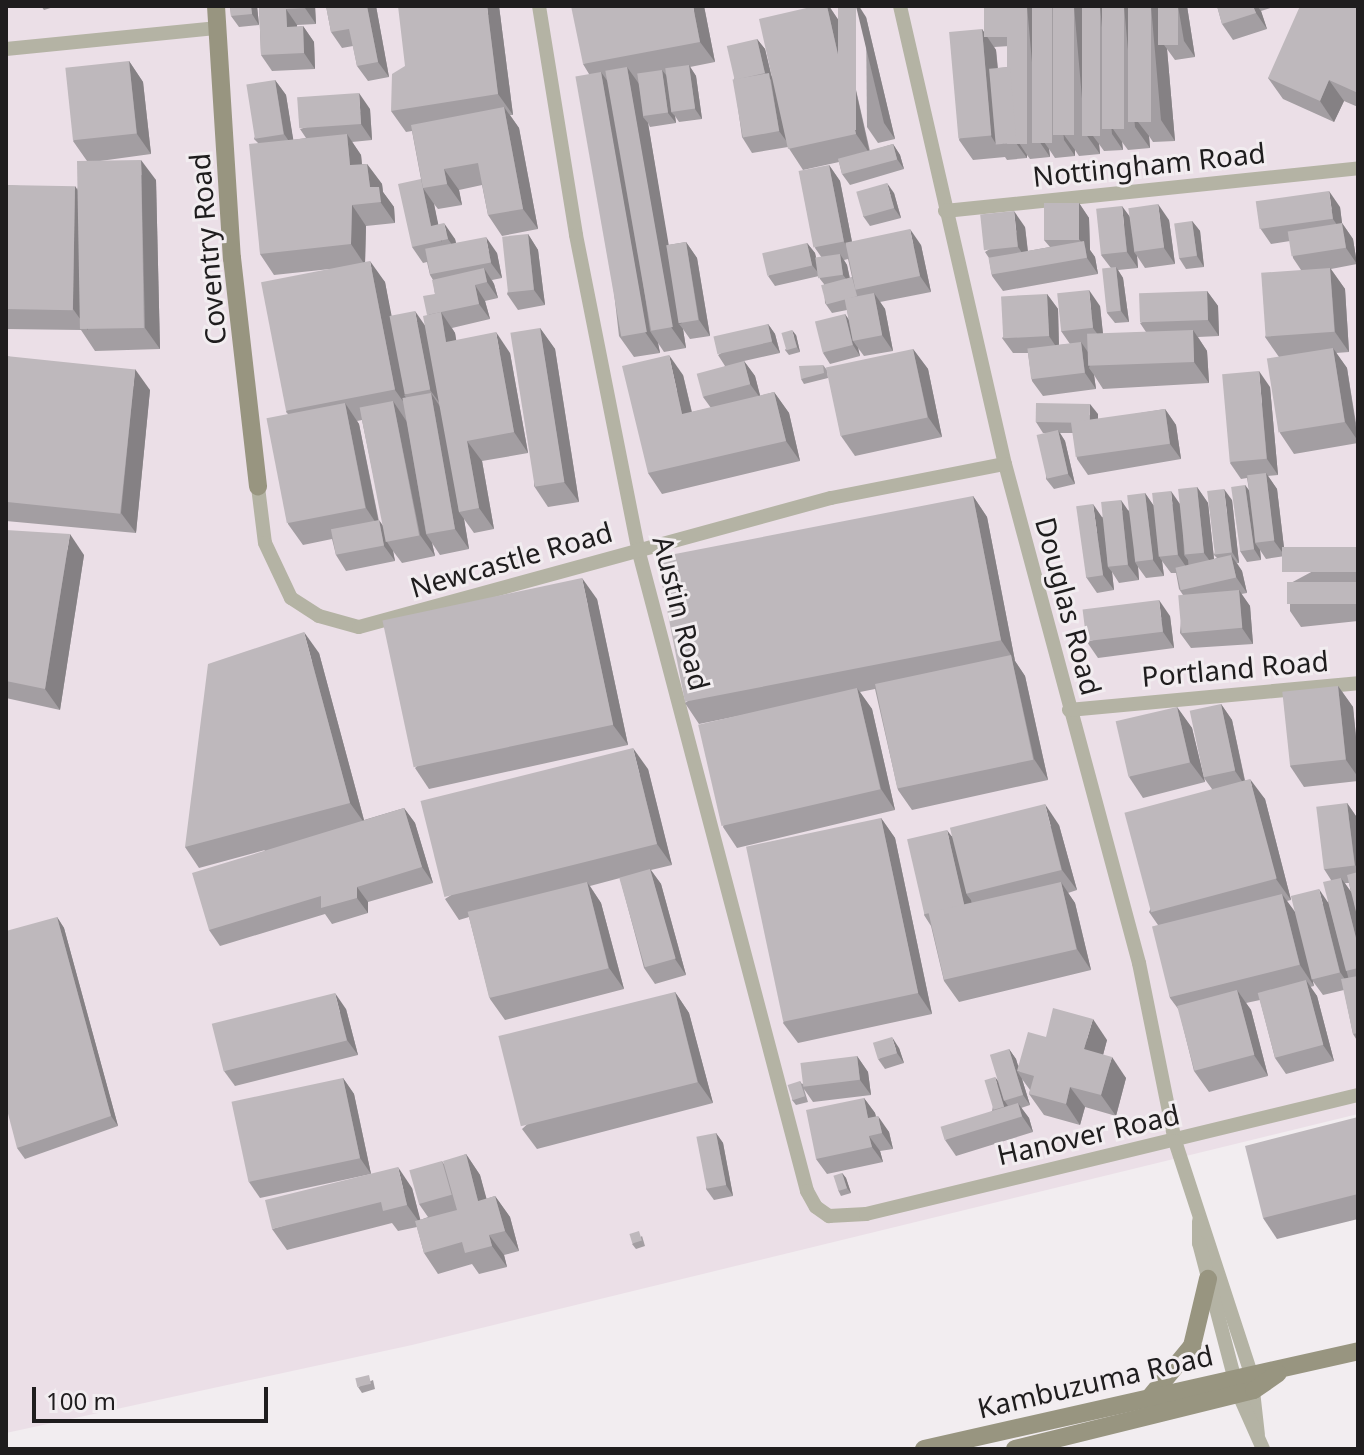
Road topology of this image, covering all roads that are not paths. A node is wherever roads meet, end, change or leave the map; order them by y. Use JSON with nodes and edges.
{"nodes":[{"id":1,"x":216,"y":6,"type":"edge"},
{"id":2,"x":539,"y":6,"type":"edge"},
{"id":3,"x":900,"y":6,"type":"edge"},
{"id":4,"x":218,"y":28,"type":"junction"},
{"id":5,"x":6,"y":49,"type":"edge"},
{"id":6,"x":1358,"y":168,"type":"edge"},
{"id":7,"x":945,"y":211,"type":"junction"},
{"id":8,"x":1005,"y":464,"type":"junction"},
{"id":9,"x":258,"y":487,"type":"joint"},
{"id":10,"x":638,"y":549,"type":"junction"},
{"id":11,"x":1358,"y":683,"type":"edge"},
{"id":12,"x":1069,"y":710,"type":"junction"},
{"id":13,"x":1358,"y":1095,"type":"edge"},
{"id":14,"x":1175,"y":1141,"type":"junction"},
{"id":15,"x":829,"y":1216,"type":"joint"},
{"id":16,"x":1199,"y":1217,"type":"junction"},
{"id":17,"x":1208,"y":1279,"type":"junction"},
{"id":18,"x":1358,"y":1351,"type":"edge"},
{"id":19,"x":1244,"y":1384,"type":"junction"},
{"id":20,"x":1151,"y":1396,"type":"junction"},
{"id":21,"x":1261,"y":1442,"type":"edge"},
{"id":22,"x":924,"y":1449,"type":"edge"},
{"id":23,"x":1015,"y":1449,"type":"edge"}],
"edges":[{"from":1,"to":4,"type":"main road","name":"Coventry Road"},
{"from":2,"to":10,"type":"street","name":"Austin Road"},
{"from":3,"to":7,"type":"street","name":"Douglas Road"},
{"from":4,"to":5,"type":"street"},
{"from":4,"to":9,"type":"main road","name":"Coventry Road"},
{"from":6,"to":7,"type":"street","name":"Nottingham Road"},
{"from":7,"to":8,"type":"street","name":"Douglas Road"},
{"from":8,"to":10,"type":"street","name":"Newcastle Road"},
{"from":8,"to":12,"type":"street","name":"Douglas Road"},
{"from":9,"to":10,"type":"street","name":"Newcastle Road"},
{"from":10,"to":15,"type":"street","name":"Austin Road"},
{"from":11,"to":12,"type":"street","name":"Portland Road"},
{"from":12,"to":14,"type":"street","name":"Douglas Road"},
{"from":13,"to":14,"type":"street","name":"Hanover Road"},
{"from":14,"to":15,"type":"street","name":"Hanover Road"},
{"from":14,"to":16,"type":"street","name":"Douglas Road"},
{"from":16,"to":17,"type":"street","name":"Douglas Road"},
{"from":16,"to":19,"type":"street","name":"Douglas Road"},
{"from":17,"to":19,"type":"street","name":"Douglas Road"},
{"from":17,"to":20,"type":"main road"},
{"from":18,"to":19,"type":"main road","name":"Kambuzuma Road"},
{"from":19,"to":20,"type":"main road","name":"Kambuzuma Road"},
{"from":19,"to":21,"type":"street","name":"Douglas Road"},
{"from":19,"to":23,"type":"main road","name":"Kambuzuma Road"},
{"from":20,"to":22,"type":"main road","name":"Kambuzuma Road"}]}
